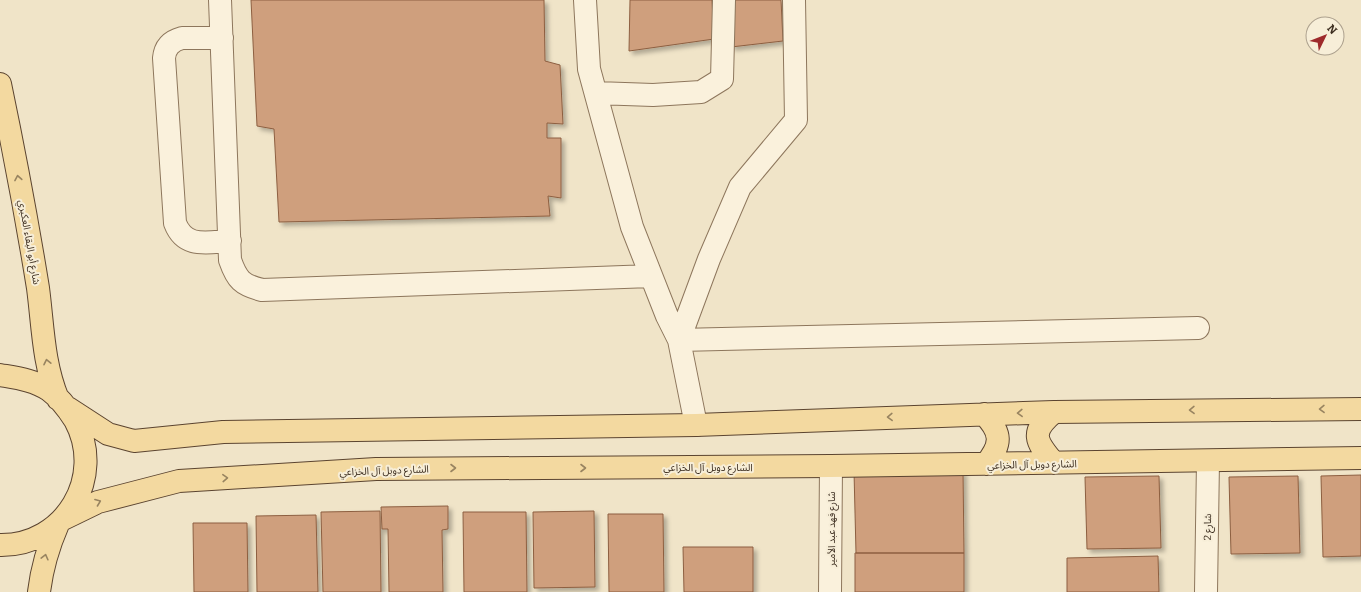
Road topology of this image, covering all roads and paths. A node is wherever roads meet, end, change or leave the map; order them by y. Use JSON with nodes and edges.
{"nodes":[{"id":1,"x":220,"y":0,"type":"edge"},
{"id":2,"x":585,"y":0,"type":"edge"},
{"id":3,"x":724,"y":0,"type":"edge"},
{"id":4,"x":794,"y":0,"type":"edge"},
{"id":5,"x":222,"y":38,"type":"junction"},
{"id":6,"x":0,"y":84,"type":"edge"},
{"id":7,"x":596,"y":93,"type":"junction"},
{"id":8,"x":230,"y":241,"type":"junction"},
{"id":9,"x":651,"y":276,"type":"junction"},
{"id":10,"x":1198,"y":328,"type":"dead end"},
{"id":11,"x":679,"y":340,"type":"junction"},
{"id":12,"x":0,"y":375,"type":"edge"},
{"id":13,"x":63,"y":404,"type":"junction"},
{"id":14,"x":1361,"y":409,"type":"edge"},
{"id":15,"x":1054,"y":412,"type":"junction"},
{"id":16,"x":984,"y":414,"type":"junction"},
{"id":17,"x":696,"y":425,"type":"junction"},
{"id":18,"x":1361,"y":458,"type":"edge"},
{"id":19,"x":1208,"y":461,"type":"junction"},
{"id":20,"x":1054,"y":463,"type":"junction"},
{"id":21,"x":986,"y":464,"type":"junction"},
{"id":22,"x":832,"y":466,"type":"junction"},
{"id":23,"x":61,"y":521,"type":"junction"},
{"id":24,"x":0,"y":545,"type":"edge"},
{"id":25,"x":40,"y":592,"type":"edge"},
{"id":26,"x":830,"y":592,"type":"edge"},
{"id":27,"x":1206,"y":592,"type":"edge"}],
"edges":[{"from":1,"to":5,"type":"street"},
{"from":2,"to":7,"type":"street"},
{"from":3,"to":7,"type":"street"},
{"from":4,"to":11,"type":"street"},
{"from":5,"to":8,"type":"street"},
{"from":5,"to":8,"type":"street"},
{"from":13,"to":6,"type":"main road","name":"شارع أبو البقاء العكبري","one_way":true},
{"from":7,"to":9,"type":"street"},
{"from":8,"to":9,"type":"street"},
{"from":9,"to":11,"type":"street"},
{"from":10,"to":11,"type":"street"},
{"from":11,"to":17,"type":"street"},
{"from":12,"to":13,"type":"main road"},
{"from":13,"to":17,"type":"main road"},
{"from":13,"to":23,"type":"main road"},
{"from":14,"to":15,"type":"main road","one_way":true},
{"from":15,"to":16,"type":"main road","one_way":true},
{"from":15,"to":20,"type":"main road"},
{"from":16,"to":17,"type":"main road","one_way":true},
{"from":16,"to":21,"type":"main road"},
{"from":18,"to":19,"type":"main road","name":"الشارع دوبل آل الخزاعي"},
{"from":19,"to":20,"type":"main road","name":"الشارع دوبل آل الخزاعي"},
{"from":19,"to":27,"type":"street","name":"شارع 2"},
{"from":20,"to":21,"type":"main road","name":"الشارع دوبل آل الخزاعي"},
{"from":21,"to":22,"type":"main road","name":"الشارع دوبل آل الخزاعي"},
{"from":23,"to":22,"type":"main road","name":"الشارع دوبل آل الخزاعي","one_way":true},
{"from":22,"to":26,"type":"street","name":"شارع فهد عبد الأمير"},
{"from":23,"to":24,"type":"main road"},
{"from":25,"to":23,"type":"main road","one_way":true}]}
